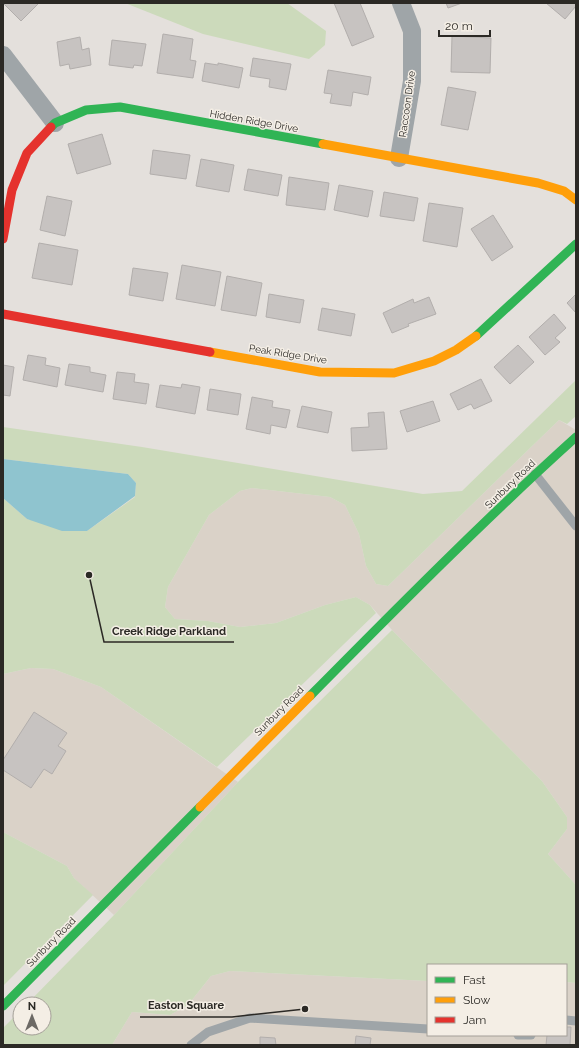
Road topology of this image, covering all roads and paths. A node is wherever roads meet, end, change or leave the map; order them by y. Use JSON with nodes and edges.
{"nodes":[{"id":1,"x":401,"y":3,"type":"edge"},
{"id":2,"x":3,"y":55,"type":"edge"},
{"id":3,"x":55,"y":123,"type":"junction"},
{"id":4,"x":399,"y":158,"type":"junction"},
{"id":5,"x":576,"y":200,"type":"edge"},
{"id":6,"x":3,"y":239,"type":"edge"},
{"id":7,"x":576,"y":244,"type":"edge"},
{"id":8,"x":3,"y":314,"type":"edge"},
{"id":9,"x":576,"y":437,"type":"edge"},
{"id":10,"x":535,"y":474,"type":"junction"},
{"id":11,"x":576,"y":526,"type":"edge"},
{"id":12,"x":3,"y":1006,"type":"edge"},
{"id":13,"x":427,"y":1029,"type":"edge"},
{"id":14,"x":191,"y":1045,"type":"edge"}],
"edges":[{"from":1,"to":4,"type":"street","name":"Raccoon Drive"},
{"from":2,"to":3,"type":"street"},
{"from":3,"to":4,"type":"street","name":"Hidden Ridge Drive"},
{"from":3,"to":6,"type":"street","name":"Hidden Ridge Drive"},
{"from":4,"to":5,"type":"street","name":"Hidden Ridge Drive"},
{"from":7,"to":8,"type":"street","name":"Peak Ridge Drive"},
{"from":9,"to":10,"type":"street","name":"Sunbury Road"},
{"from":10,"to":11,"type":"lane"},
{"from":10,"to":12,"type":"street","name":"Sunbury Road"},
{"from":13,"to":14,"type":"lane"}]}
